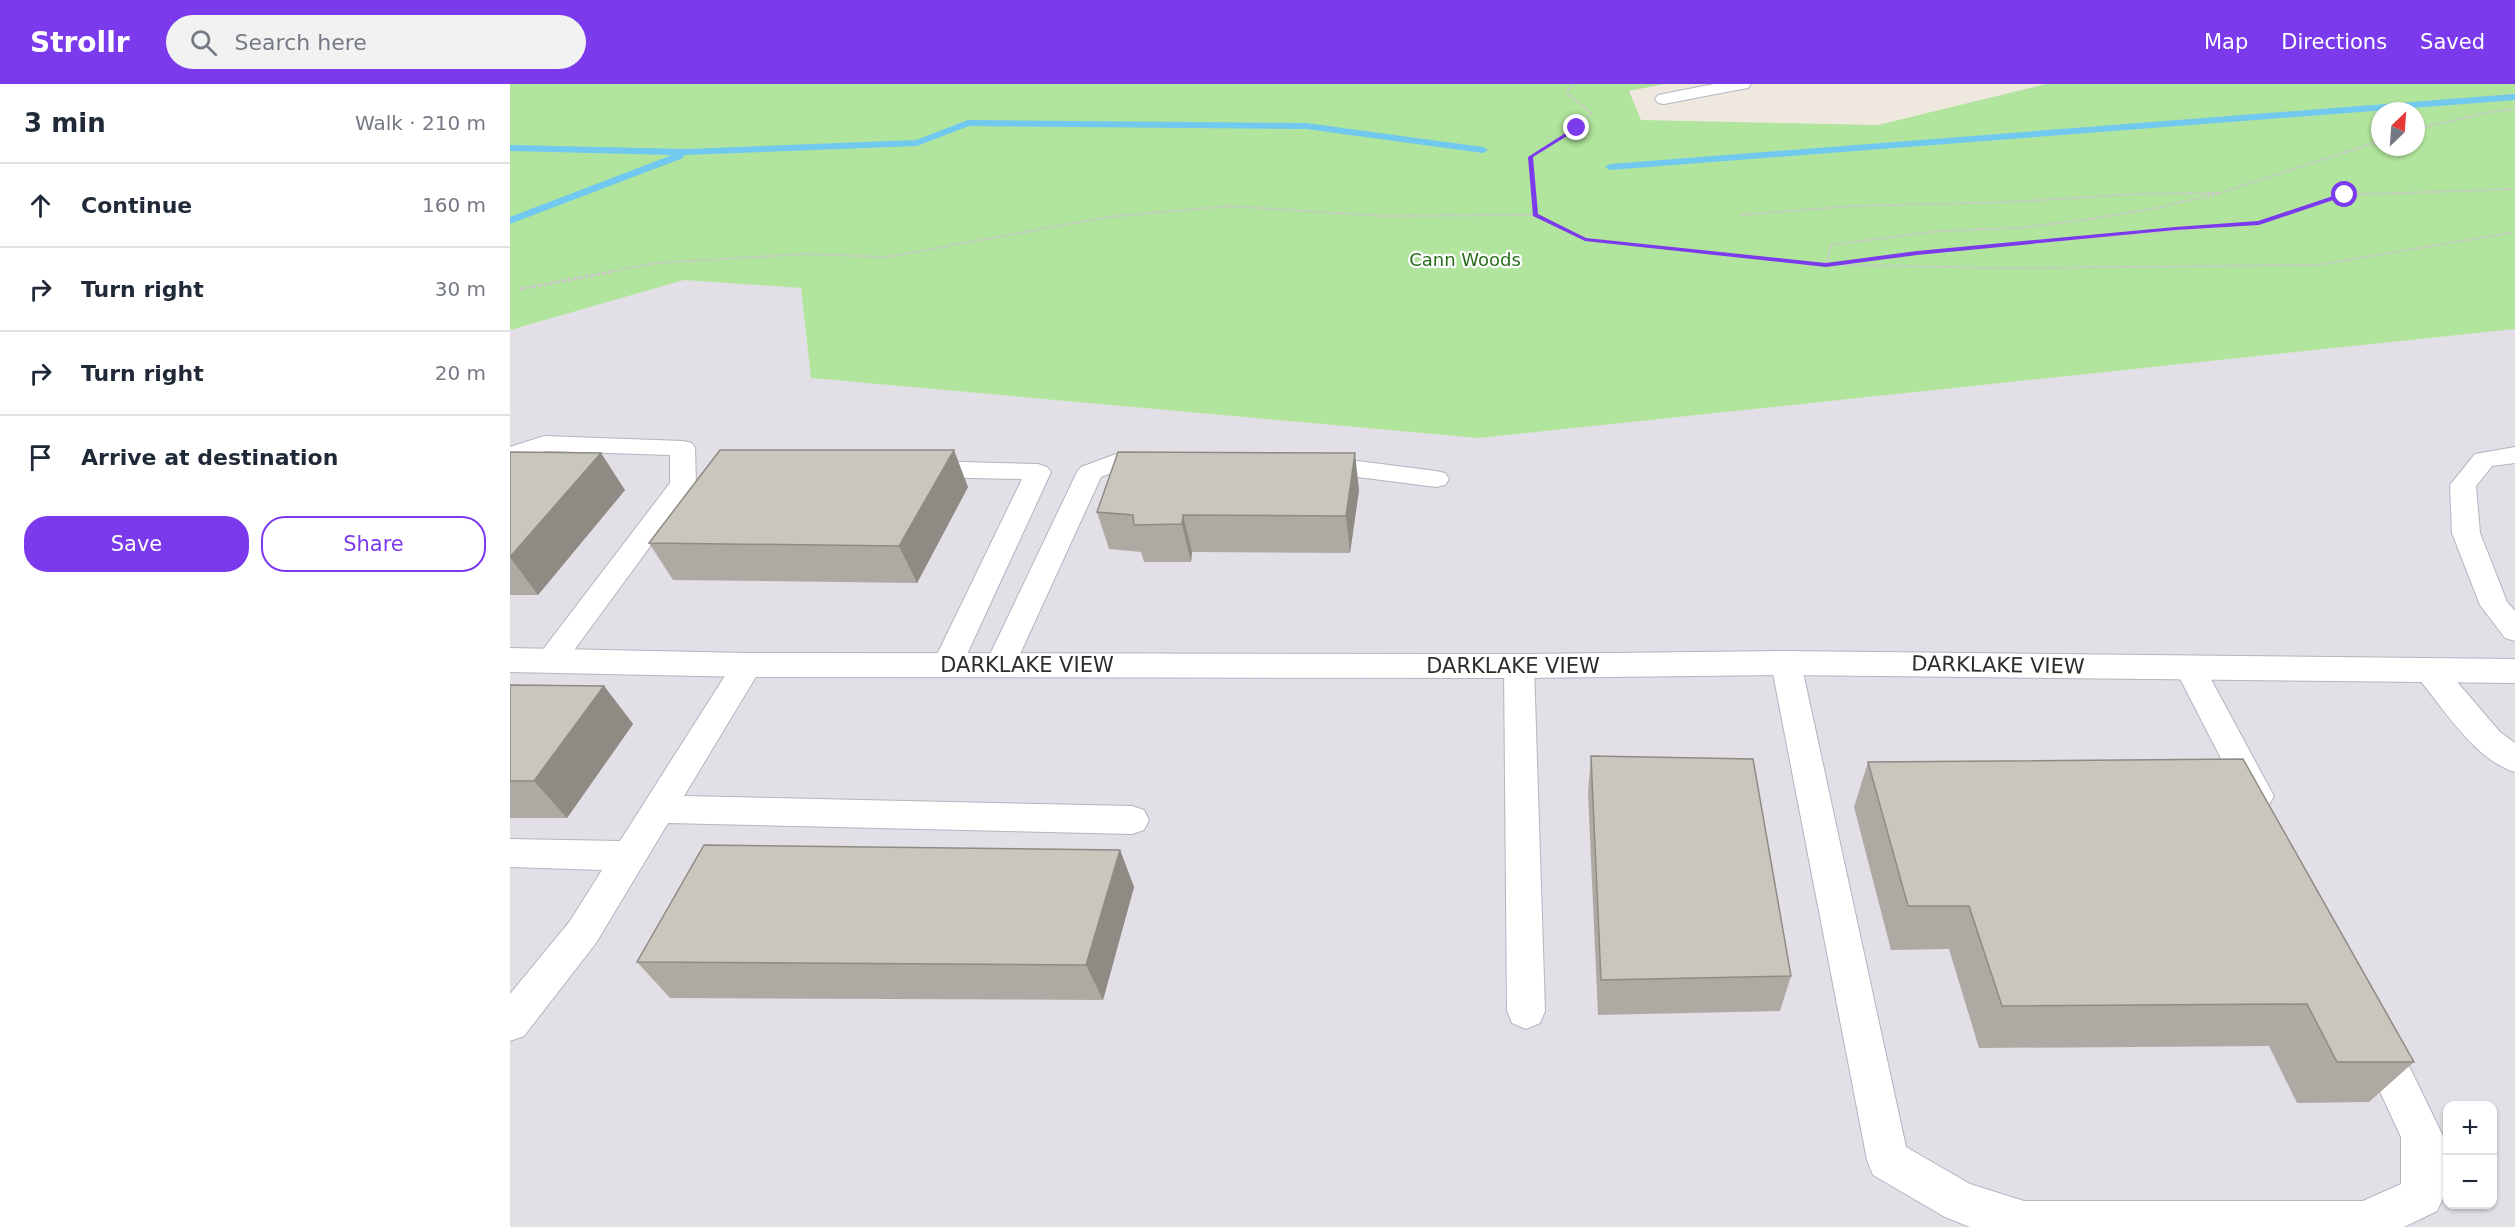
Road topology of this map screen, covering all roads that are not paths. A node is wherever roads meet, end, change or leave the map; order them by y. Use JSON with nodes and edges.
{"nodes":[{"id":1,"x":1742,"y":84,"type":"edge"},
{"id":2,"x":1664,"y":99,"type":"dead end"},
{"id":3,"x":510,"y":455,"type":"edge"},
{"id":4,"x":2515,"y":455,"type":"edge"},
{"id":5,"x":1173,"y":464,"type":"edge"},
{"id":6,"x":1289,"y":467,"type":"edge"},
{"id":7,"x":898,"y":468,"type":"edge"},
{"id":8,"x":1436,"y":479,"type":"dead end"},
{"id":9,"x":2515,"y":631,"type":"edge"},
{"id":10,"x":510,"y":660,"type":"edge"},
{"id":11,"x":550,"y":660,"type":"junction"},
{"id":12,"x":1786,"y":663,"type":"junction"},
{"id":13,"x":748,"y":665,"type":"junction"},
{"id":14,"x":947,"y":665,"type":"junction"},
{"id":15,"x":1000,"y":665,"type":"junction"},
{"id":16,"x":1519,"y":666,"type":"junction"},
{"id":17,"x":2189,"y":668,"type":"junction"},
{"id":18,"x":2429,"y":670,"type":"junction"},
{"id":19,"x":2515,"y":671,"type":"edge"},
{"id":20,"x":2515,"y":760,"type":"edge"},
{"id":21,"x":658,"y":809,"type":"junction"},
{"id":22,"x":1132,"y":820,"type":"dead end"},
{"id":23,"x":2274,"y":830,"type":"edge"},
{"id":24,"x":510,"y":853,"type":"edge"},
{"id":25,"x":630,"y":856,"type":"junction"},
{"id":26,"x":2361,"y":1009,"type":"edge"},
{"id":27,"x":1526,"y":1011,"type":"dead end"},
{"id":28,"x":510,"y":1023,"type":"edge"}],
"edges":[{"from":1,"to":2,"type":"street"},
{"from":3,"to":11,"type":"lane"},
{"from":4,"to":9,"type":"lane"},
{"from":5,"to":15,"type":"lane"},
{"from":6,"to":8,"type":"lane"},
{"from":7,"to":14,"type":"lane"},
{"from":10,"to":11,"type":"street","name":"DARKLAKE VIEW"},
{"from":11,"to":13,"type":"street","name":"DARKLAKE VIEW"},
{"from":12,"to":16,"type":"street","name":"DARKLAKE VIEW"},
{"from":12,"to":17,"type":"street","name":"DARKLAKE VIEW"},
{"from":12,"to":26,"type":"lane"},
{"from":13,"to":14,"type":"street","name":"DARKLAKE VIEW"},
{"from":13,"to":21,"type":"lane"},
{"from":14,"to":15,"type":"street","name":"DARKLAKE VIEW"},
{"from":15,"to":16,"type":"street","name":"DARKLAKE VIEW"},
{"from":16,"to":27,"type":"lane"},
{"from":17,"to":18,"type":"street","name":"DARKLAKE VIEW"},
{"from":17,"to":23,"type":"lane"},
{"from":18,"to":19,"type":"street","name":"DARKLAKE VIEW"},
{"from":18,"to":20,"type":"lane"},
{"from":21,"to":22,"type":"lane"},
{"from":21,"to":25,"type":"lane"},
{"from":24,"to":25,"type":"lane"},
{"from":25,"to":28,"type":"lane"}]}
